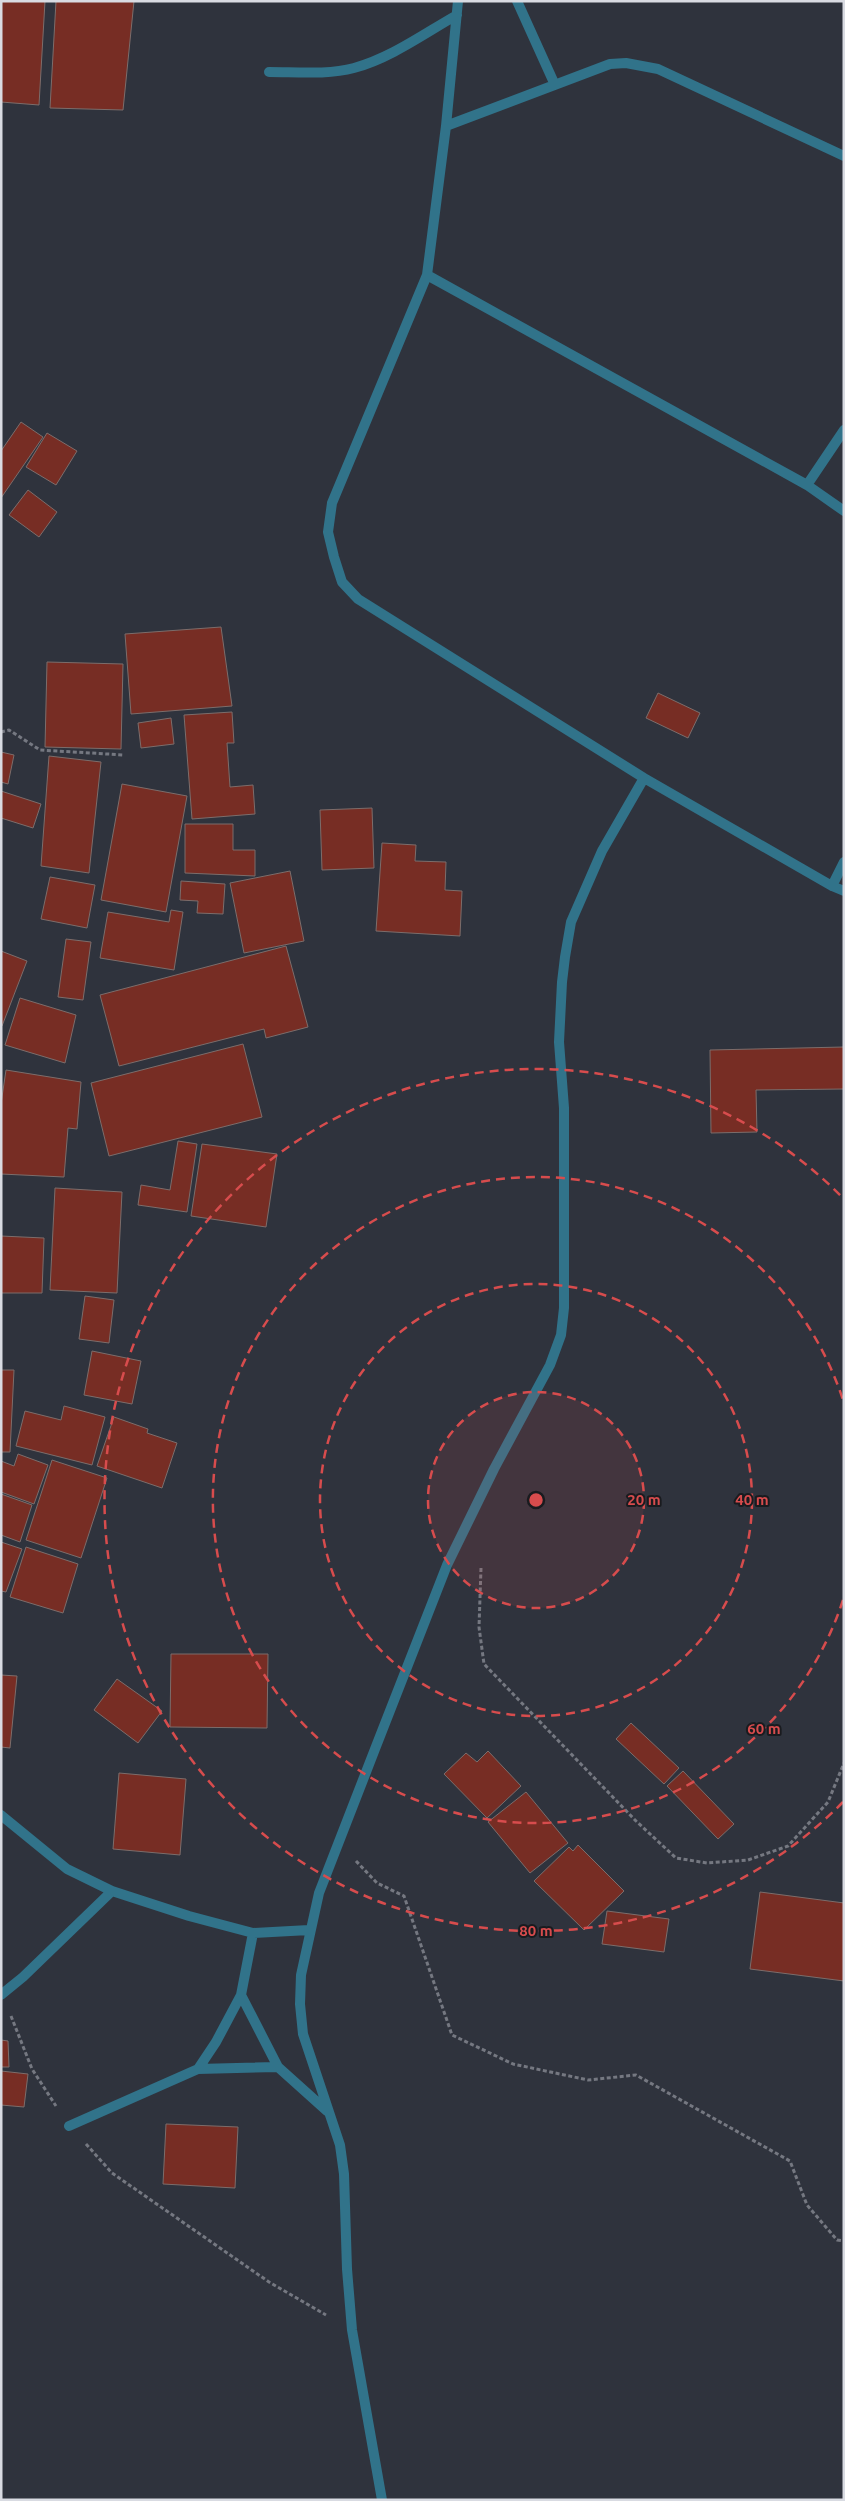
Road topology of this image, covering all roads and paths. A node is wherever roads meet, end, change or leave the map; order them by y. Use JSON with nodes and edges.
{"nodes":[{"id":1,"x":458,"y":1,"type":"edge"},
{"id":2,"x":517,"y":1,"type":"edge"},
{"id":3,"x":457,"y":15,"type":"junction"},
{"id":4,"x":269,"y":72,"type":"dead end"},
{"id":5,"x":556,"y":85,"type":"junction"},
{"id":6,"x":446,"y":126,"type":"junction"},
{"id":7,"x":844,"y":156,"type":"edge"},
{"id":8,"x":428,"y":275,"type":"junction"},
{"id":9,"x":844,"y":430,"type":"edge"},
{"id":10,"x":807,"y":484,"type":"junction"},
{"id":11,"x":844,"y":511,"type":"edge"},
{"id":12,"x":1,"y":732,"type":"edge"},
{"id":13,"x":124,"y":755,"type":"dead end"},
{"id":14,"x":644,"y":778,"type":"junction"},
{"id":15,"x":844,"y":862,"type":"edge"},
{"id":16,"x":832,"y":886,"type":"junction"},
{"id":17,"x":844,"y":891,"type":"edge"},
{"id":18,"x":481,"y":1568,"type":"dead end"},
{"id":19,"x":844,"y":1763,"type":"edge"},
{"id":20,"x":1,"y":1815,"type":"edge"},
{"id":21,"x":340,"y":1843,"type":"junction"},
{"id":22,"x":112,"y":1891,"type":"junction"},
{"id":23,"x":309,"y":1930,"type":"junction"},
{"id":24,"x":253,"y":1933,"type":"junction"},
{"id":25,"x":2,"y":1995,"type":"edge"},
{"id":26,"x":241,"y":1995,"type":"junction"},
{"id":27,"x":278,"y":2067,"type":"junction"},
{"id":28,"x":198,"y":2069,"type":"junction"},
{"id":29,"x":328,"y":2112,"type":"junction"},
{"id":30,"x":69,"y":2126,"type":"junction"},
{"id":31,"x":844,"y":2241,"type":"edge"},
{"id":32,"x":352,"y":2330,"type":"junction"},
{"id":33,"x":382,"y":2500,"type":"edge"}],
"edges":[{"from":1,"to":3,"type":"street"},
{"from":2,"to":5,"type":"street"},
{"from":3,"to":4,"type":"street"},
{"from":3,"to":6,"type":"street"},
{"from":5,"to":6,"type":"street"},
{"from":5,"to":7,"type":"street"},
{"from":6,"to":8,"type":"street"},
{"from":8,"to":10,"type":"street"},
{"from":8,"to":14,"type":"street"},
{"from":9,"to":10,"type":"street"},
{"from":10,"to":11,"type":"street"},
{"from":12,"to":13,"type":"path"},
{"from":14,"to":16,"type":"street"},
{"from":14,"to":21,"type":"street"},
{"from":15,"to":16,"type":"street"},
{"from":16,"to":17,"type":"street"},
{"from":18,"to":19,"type":"path"},
{"from":20,"to":22,"type":"street"},
{"from":21,"to":23,"type":"street"},
{"from":21,"to":31,"type":"path"},
{"from":22,"to":24,"type":"street"},
{"from":22,"to":25,"type":"street"},
{"from":23,"to":24,"type":"street"},
{"from":23,"to":29,"type":"street"},
{"from":24,"to":26,"type":"street"},
{"from":25,"to":30,"type":"path"},
{"from":26,"to":27,"type":"street"},
{"from":26,"to":28,"type":"street"},
{"from":27,"to":28,"type":"street"},
{"from":27,"to":29,"type":"street"},
{"from":28,"to":30,"type":"street"},
{"from":29,"to":32,"type":"street"},
{"from":30,"to":32,"type":"path"},
{"from":32,"to":33,"type":"street"}]}
